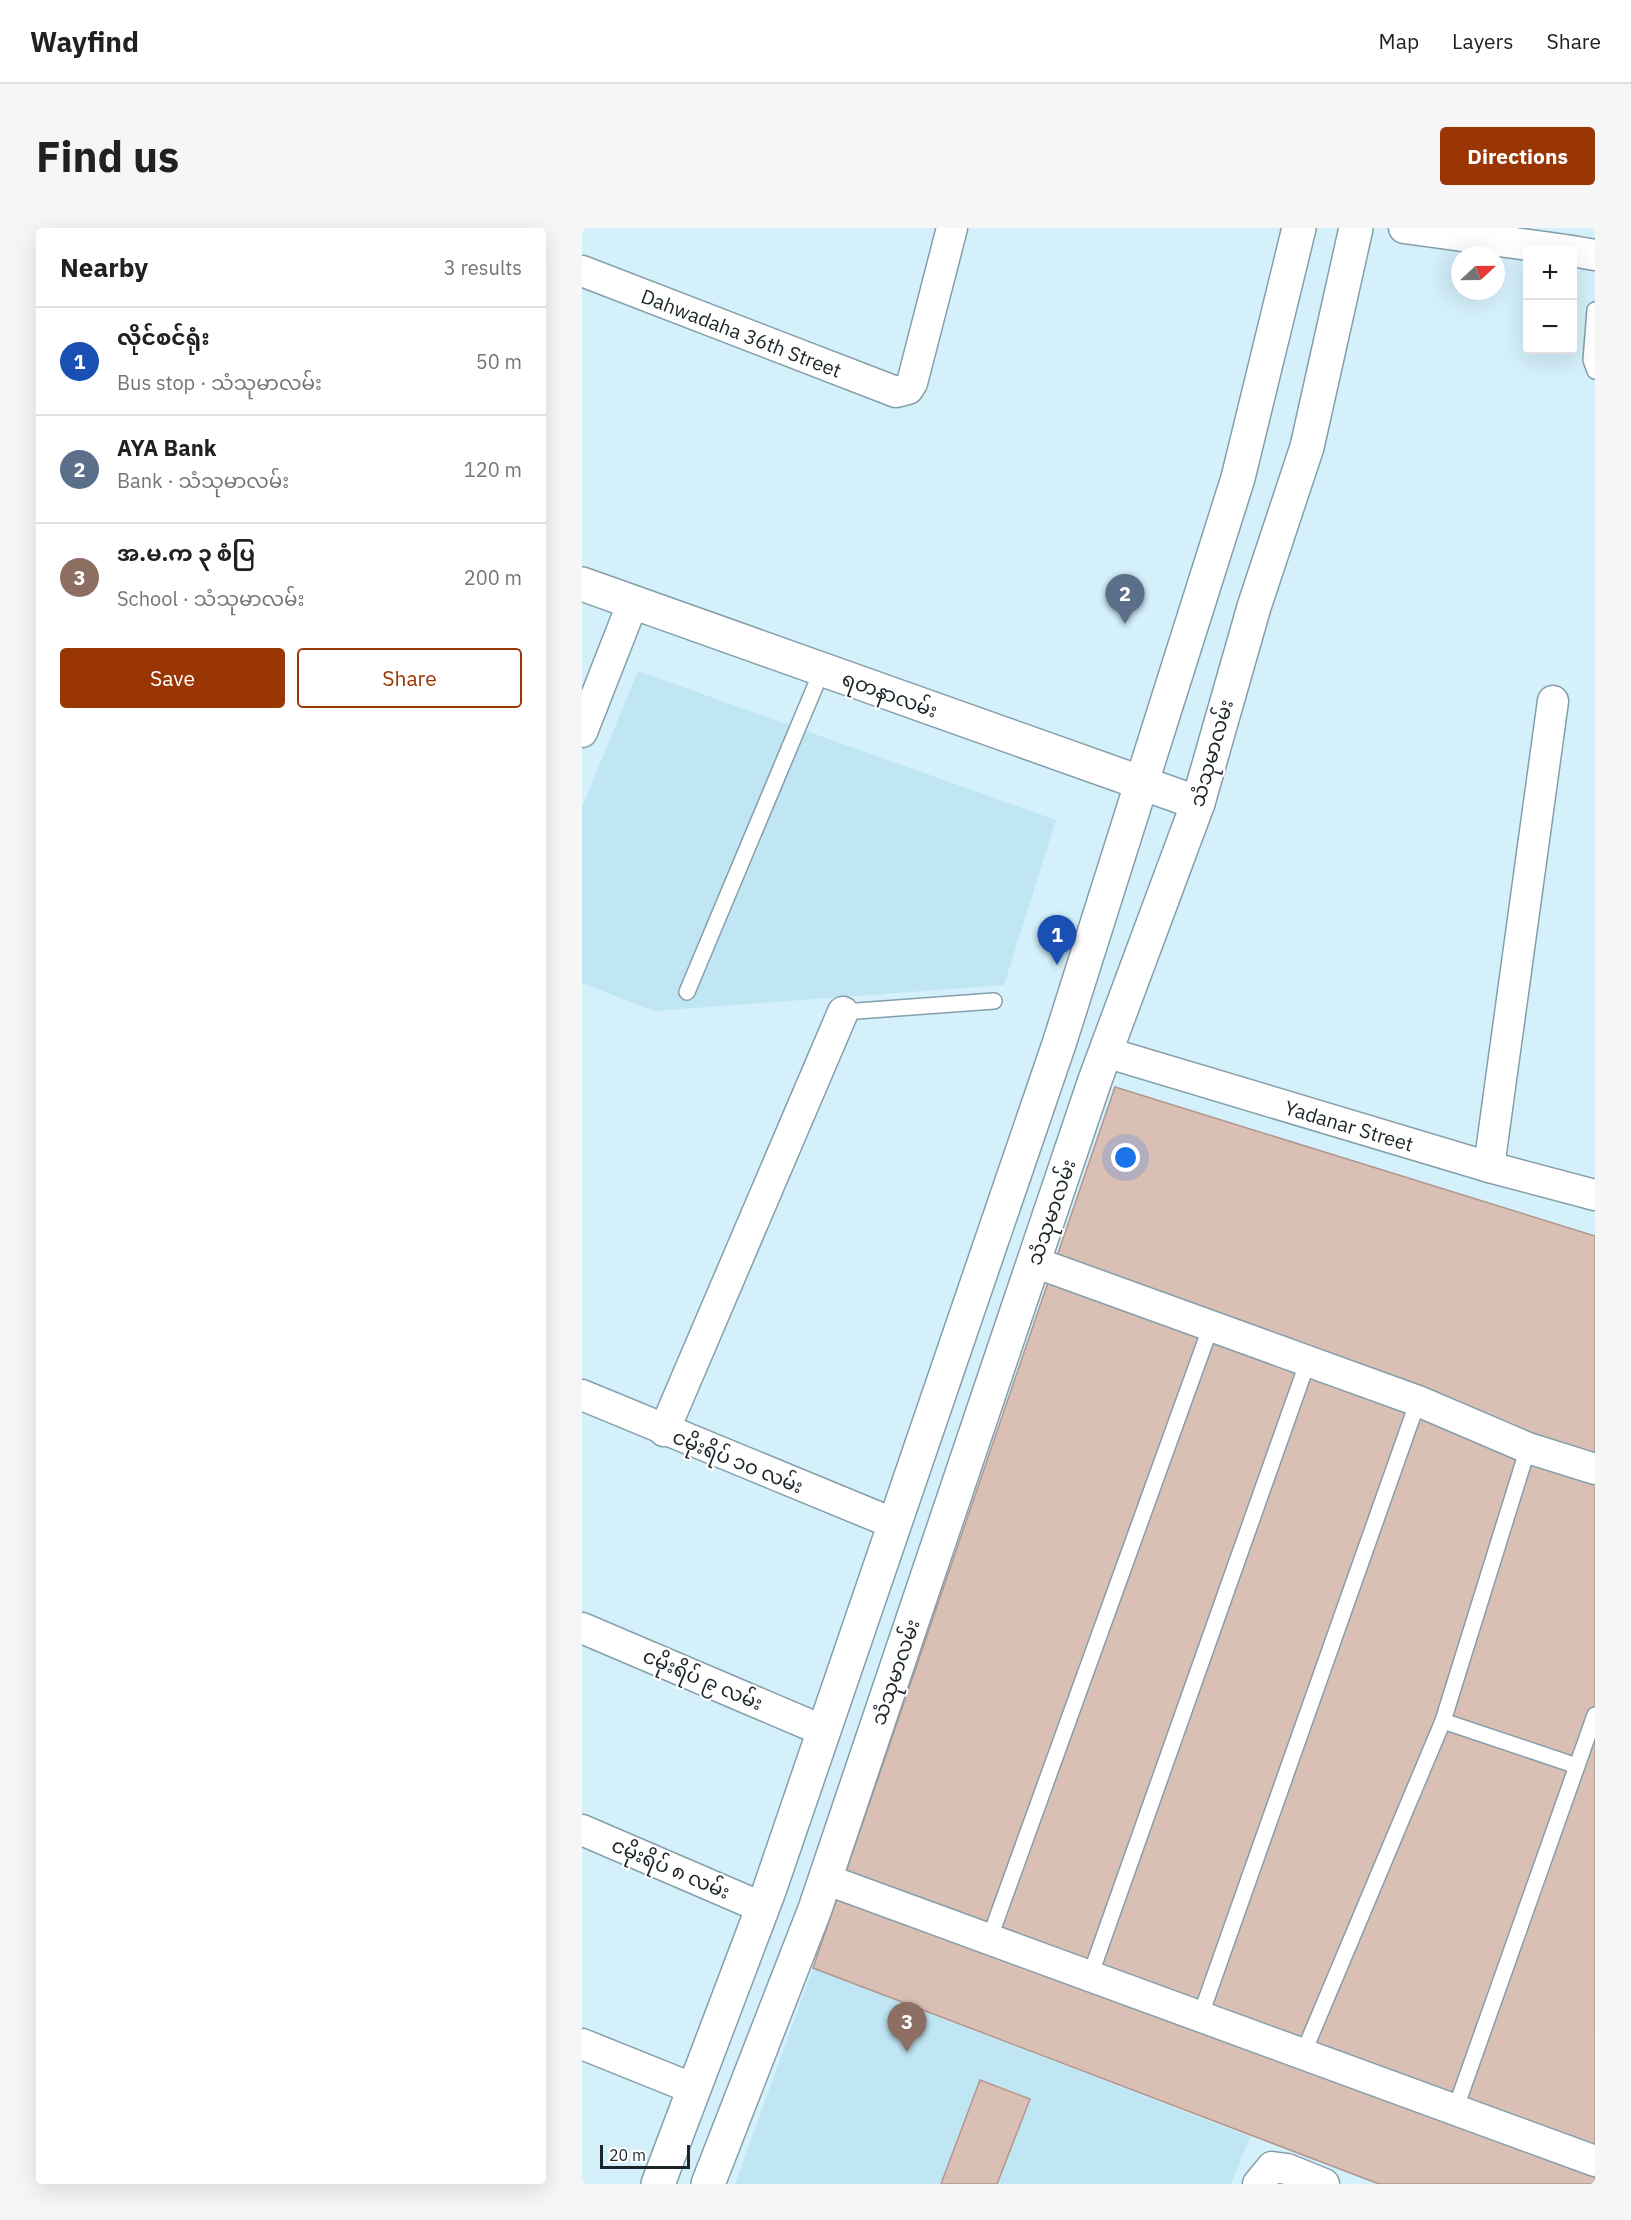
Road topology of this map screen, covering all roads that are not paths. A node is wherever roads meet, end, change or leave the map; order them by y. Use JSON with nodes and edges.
{"nodes":[{"id":1,"x":952,"y":228,"type":"edge"},
{"id":2,"x":1299,"y":228,"type":"edge"},
{"id":3,"x":1356,"y":228,"type":"edge"},
{"id":4,"x":1404,"y":228,"type":"edge"},
{"id":5,"x":1537,"y":246,"type":"edge"},
{"id":6,"x":1577,"y":252,"type":"edge"},
{"id":7,"x":1595,"y":255,"type":"edge"},
{"id":8,"x":582,"y":271,"type":"edge"},
{"id":9,"x":1595,"y":310,"type":"edge"},
{"id":10,"x":1595,"y":371,"type":"edge"},
{"id":11,"x":582,"y":584,"type":"edge"},
{"id":12,"x":633,"y":602,"type":"junction"},
{"id":13,"x":822,"y":670,"type":"junction"},
{"id":14,"x":1553,"y":701,"type":"dead end"},
{"id":15,"x":582,"y":732,"type":"edge"},
{"id":16,"x":1140,"y":783,"type":"junction"},
{"id":17,"x":1198,"y":803,"type":"junction"},
{"id":18,"x":687,"y":992,"type":"dead end"},
{"id":19,"x":994,"y":1001,"type":"dead end"},
{"id":20,"x":843,"y":1012,"type":"joint"},
{"id":21,"x":1105,"y":1052,"type":"junction"},
{"id":22,"x":1489,"y":1167,"type":"junction"},
{"id":23,"x":1595,"y":1195,"type":"edge"},
{"id":24,"x":1034,"y":1262,"type":"junction"},
{"id":25,"x":1211,"y":1326,"type":"junction"},
{"id":26,"x":1308,"y":1361,"type":"junction"},
{"id":27,"x":582,"y":1395,"type":"edge"},
{"id":28,"x":1418,"y":1401,"type":"junction"},
{"id":29,"x":664,"y":1431,"type":"junction"},
{"id":30,"x":1528,"y":1448,"type":"junction"},
{"id":31,"x":1595,"y":1469,"type":"edge"},
{"id":32,"x":895,"y":1524,"type":"junction"},
{"id":33,"x":582,"y":1628,"type":"edge"},
{"id":34,"x":1595,"y":1715,"type":"edge"},
{"id":35,"x":1443,"y":1721,"type":"junction"},
{"id":36,"x":824,"y":1731,"type":"junction"},
{"id":37,"x":1577,"y":1766,"type":"junction"},
{"id":38,"x":582,"y":1830,"type":"edge"},
{"id":39,"x":820,"y":1894,"type":"junction"},
{"id":40,"x":765,"y":1899,"type":"junction"},
{"id":41,"x":989,"y":1940,"type":"junction"},
{"id":42,"x":1090,"y":1976,"type":"junction"},
{"id":43,"x":1200,"y":2017,"type":"junction"},
{"id":44,"x":582,"y":2044,"type":"edge"},
{"id":45,"x":1303,"y":2054,"type":"junction"},
{"id":46,"x":694,"y":2089,"type":"junction"},
{"id":47,"x":1455,"y":2110,"type":"junction"},
{"id":48,"x":1595,"y":2161,"type":"edge"},
{"id":49,"x":711,"y":2183,"type":"edge"},
{"id":50,"x":658,"y":2184,"type":"edge"},
{"id":51,"x":1258,"y":2184,"type":"edge"},
{"id":52,"x":1324,"y":2184,"type":"edge"}],
"edges":[{"from":1,"to":8,"type":"street","name":"Dahwadaha 36th Street"},
{"from":2,"to":16,"type":"main road"},
{"from":3,"to":17,"type":"main road","name":"သံသုမာလမ်း"},
{"from":4,"to":5,"type":"street"},
{"from":6,"to":7,"type":"street"},
{"from":9,"to":10,"type":"lane"},
{"from":11,"to":12,"type":"main road","name":"ရတနာလမ်း"},
{"from":12,"to":13,"type":"main road","name":"ရတနာလမ်း"},
{"from":12,"to":15,"type":"street"},
{"from":13,"to":16,"type":"main road","name":"ရတနာလမ်း"},
{"from":13,"to":18,"type":"lane"},
{"from":14,"to":22,"type":"street"},
{"from":16,"to":17,"type":"main road","name":"ရတနာလမ်း"},
{"from":16,"to":32,"type":"main road"},
{"from":17,"to":21,"type":"main road","name":"သံသုမာလမ်း"},
{"from":19,"to":20,"type":"lane"},
{"from":20,"to":29,"type":"street"},
{"from":21,"to":22,"type":"street","name":"Yadanar Street"},
{"from":21,"to":24,"type":"main road","name":"သံသုမာလမ်း"},
{"from":22,"to":23,"type":"street","name":"Yadanar Street"},
{"from":24,"to":25,"type":"street"},
{"from":24,"to":39,"type":"main road","name":"သံသုမာလမ်း"},
{"from":25,"to":26,"type":"street"},
{"from":25,"to":41,"type":"lane"},
{"from":26,"to":28,"type":"street"},
{"from":26,"to":42,"type":"lane"},
{"from":27,"to":29,"type":"street","name":"ငမိုးရိပ် ၁၀ လမ်း"},
{"from":28,"to":30,"type":"street"},
{"from":28,"to":43,"type":"lane"},
{"from":29,"to":32,"type":"street","name":"ငမိုးရိပ် ၁၀ လမ်း"},
{"from":30,"to":31,"type":"street"},
{"from":30,"to":35,"type":"lane"},
{"from":32,"to":36,"type":"main road"},
{"from":33,"to":36,"type":"street","name":"ငမိုးရိပ် ၉ လမ်း"},
{"from":34,"to":37,"type":"lane"},
{"from":35,"to":37,"type":"lane"},
{"from":35,"to":45,"type":"lane"},
{"from":36,"to":40,"type":"main road"},
{"from":37,"to":47,"type":"lane"},
{"from":38,"to":40,"type":"street","name":"ငမိုးရိပ် ၈ လမ်း"},
{"from":39,"to":40,"type":"main road"},
{"from":39,"to":41,"type":"street"},
{"from":39,"to":49,"type":"main road","name":"သံသုမာလမ်း"},
{"from":40,"to":46,"type":"main road"},
{"from":41,"to":42,"type":"street"},
{"from":42,"to":43,"type":"street"},
{"from":43,"to":45,"type":"street"},
{"from":44,"to":46,"type":"street"},
{"from":45,"to":47,"type":"street"},
{"from":46,"to":50,"type":"main road"},
{"from":47,"to":48,"type":"street"},
{"from":51,"to":52,"type":"street"}]}
